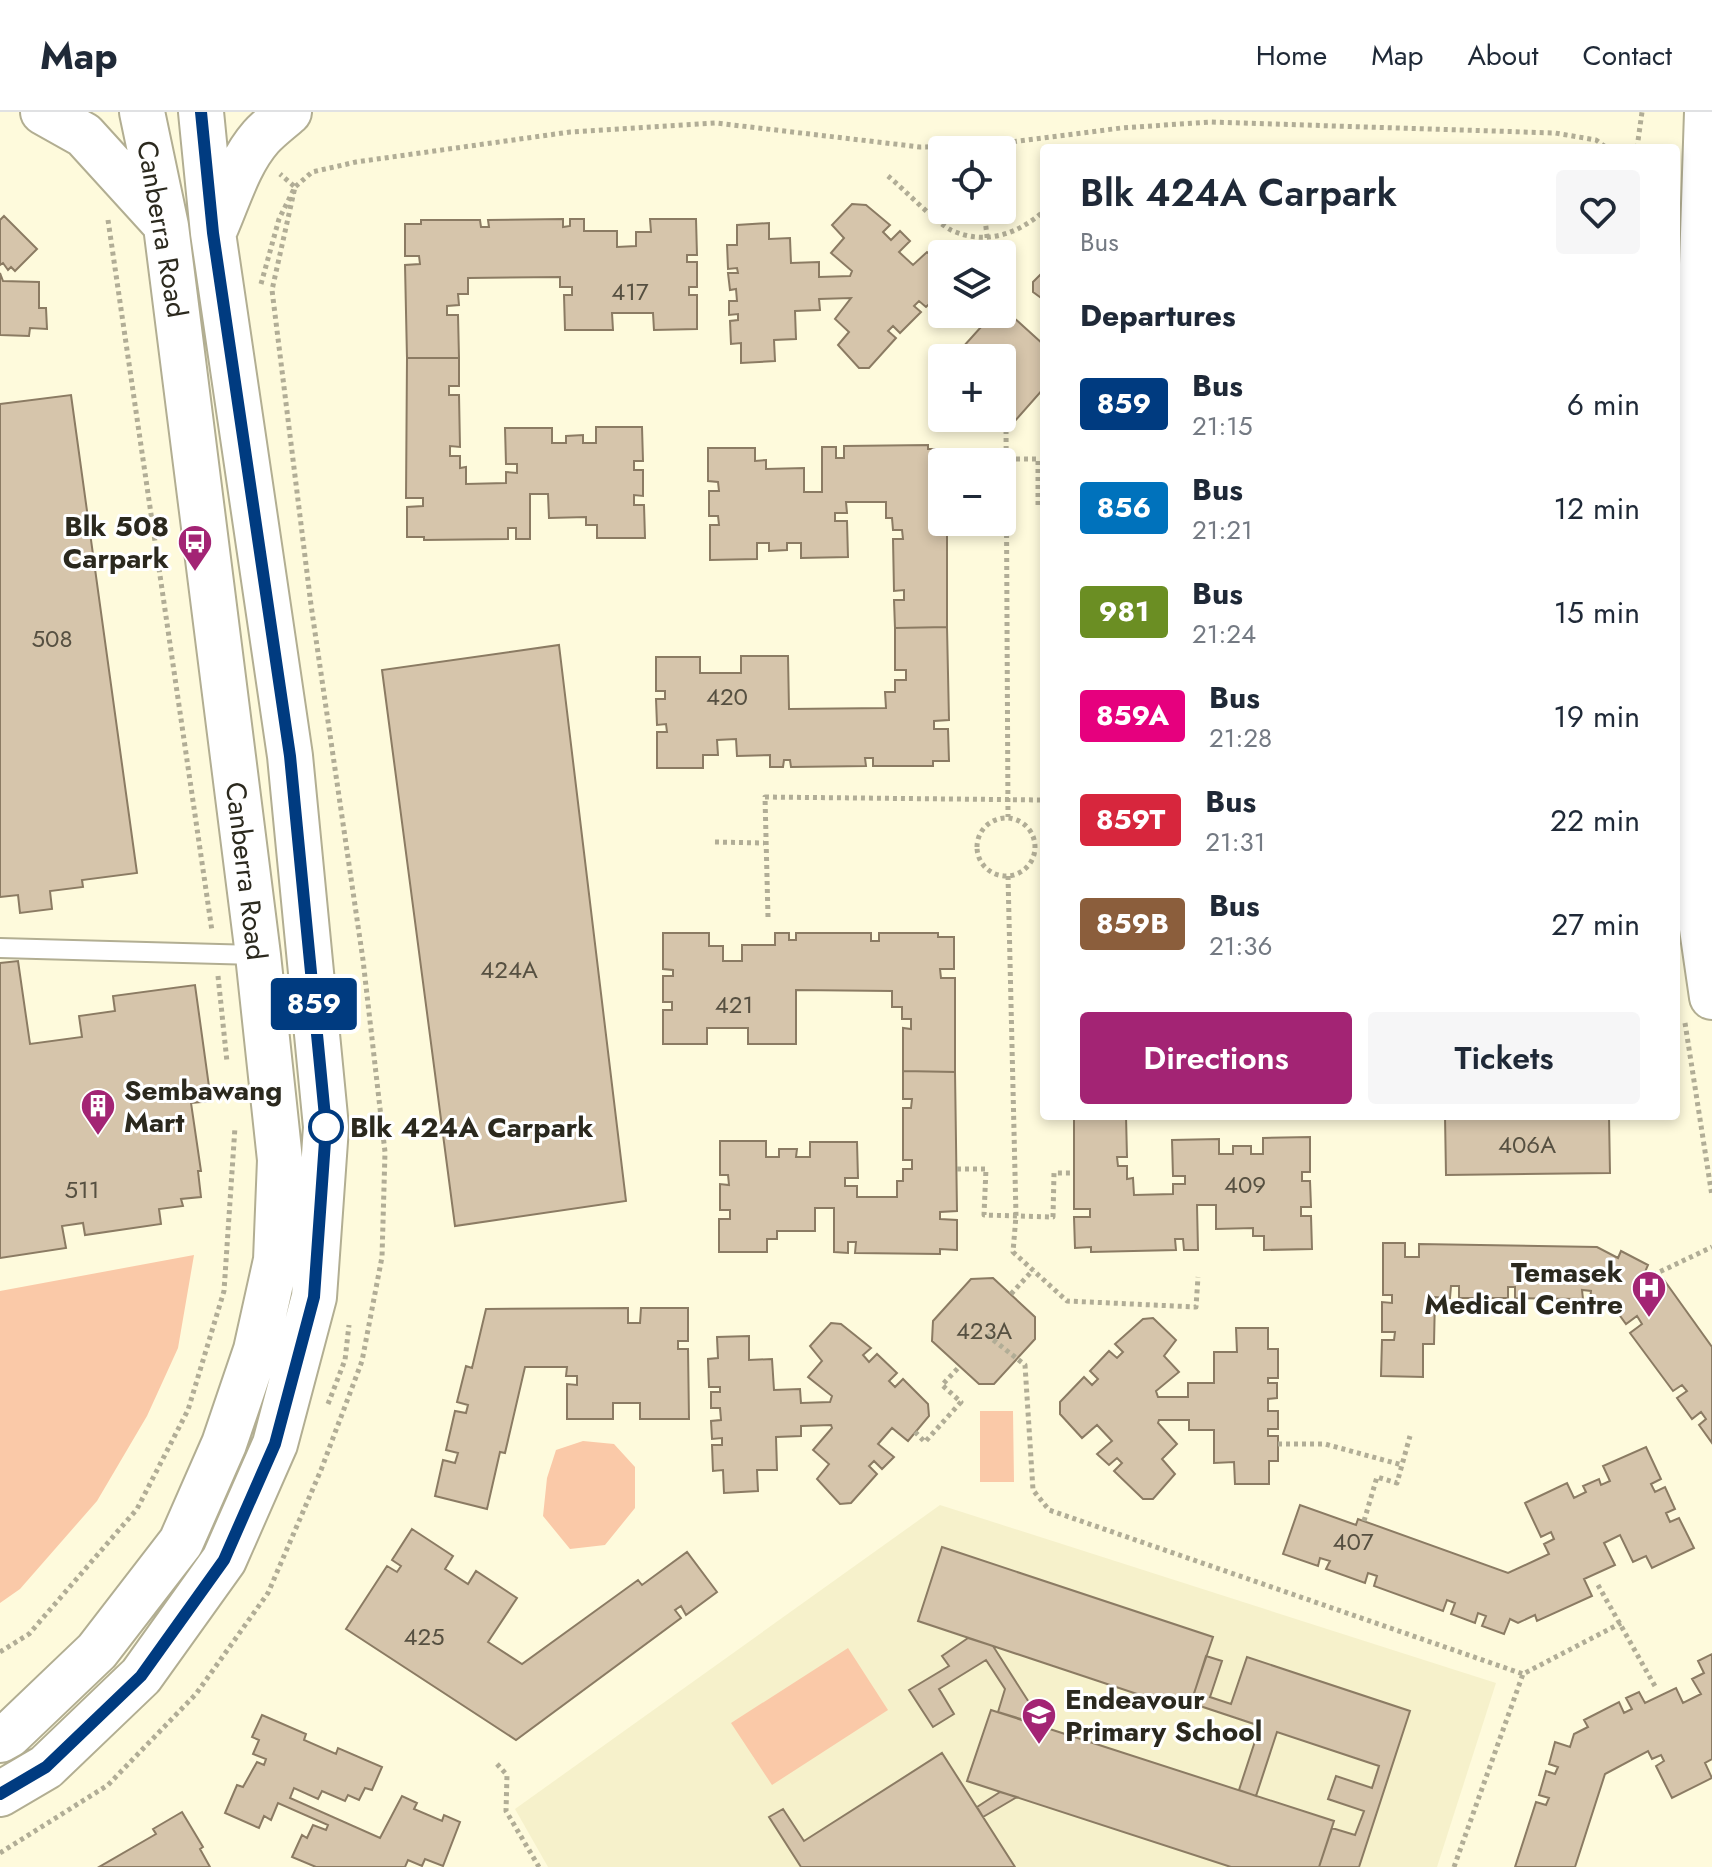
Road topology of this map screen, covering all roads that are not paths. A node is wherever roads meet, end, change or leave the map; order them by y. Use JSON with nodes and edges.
{"nodes":[{"id":1,"x":43,"y":112,"type":"edge"},
{"id":2,"x":142,"y":112,"type":"edge"},
{"id":3,"x":201,"y":112,"type":"edge"},
{"id":4,"x":289,"y":112,"type":"edge"},
{"id":5,"x":1707,"y":112,"type":"edge"},
{"id":6,"x":166,"y":226,"type":"junction"},
{"id":7,"x":213,"y":233,"type":"junction"},
{"id":8,"x":1703,"y":873,"type":"edge"},
{"id":9,"x":0,"y":948,"type":"edge"},
{"id":10,"x":258,"y":955,"type":"junction"},
{"id":11,"x":1697,"y":1003,"type":"edge"},
{"id":12,"x":0,"y":1740,"type":"edge"},
{"id":13,"x":0,"y":1794,"type":"edge"}],
"edges":[{"from":1,"to":6,"type":"main road"},
{"from":2,"to":6,"type":"main road","name":"Canberra Road"},
{"from":3,"to":7,"type":"main road","name":"Canberra Road"},
{"from":4,"to":7,"type":"main road"},
{"from":5,"to":8,"type":"main road"},
{"from":6,"to":10,"type":"main road","name":"Canberra Road"},
{"from":7,"to":13,"type":"main road","name":"Canberra Road"},
{"from":8,"to":11,"type":"main road"},
{"from":9,"to":10,"type":"lane"},
{"from":10,"to":12,"type":"main road","name":"Canberra Road"}]}
